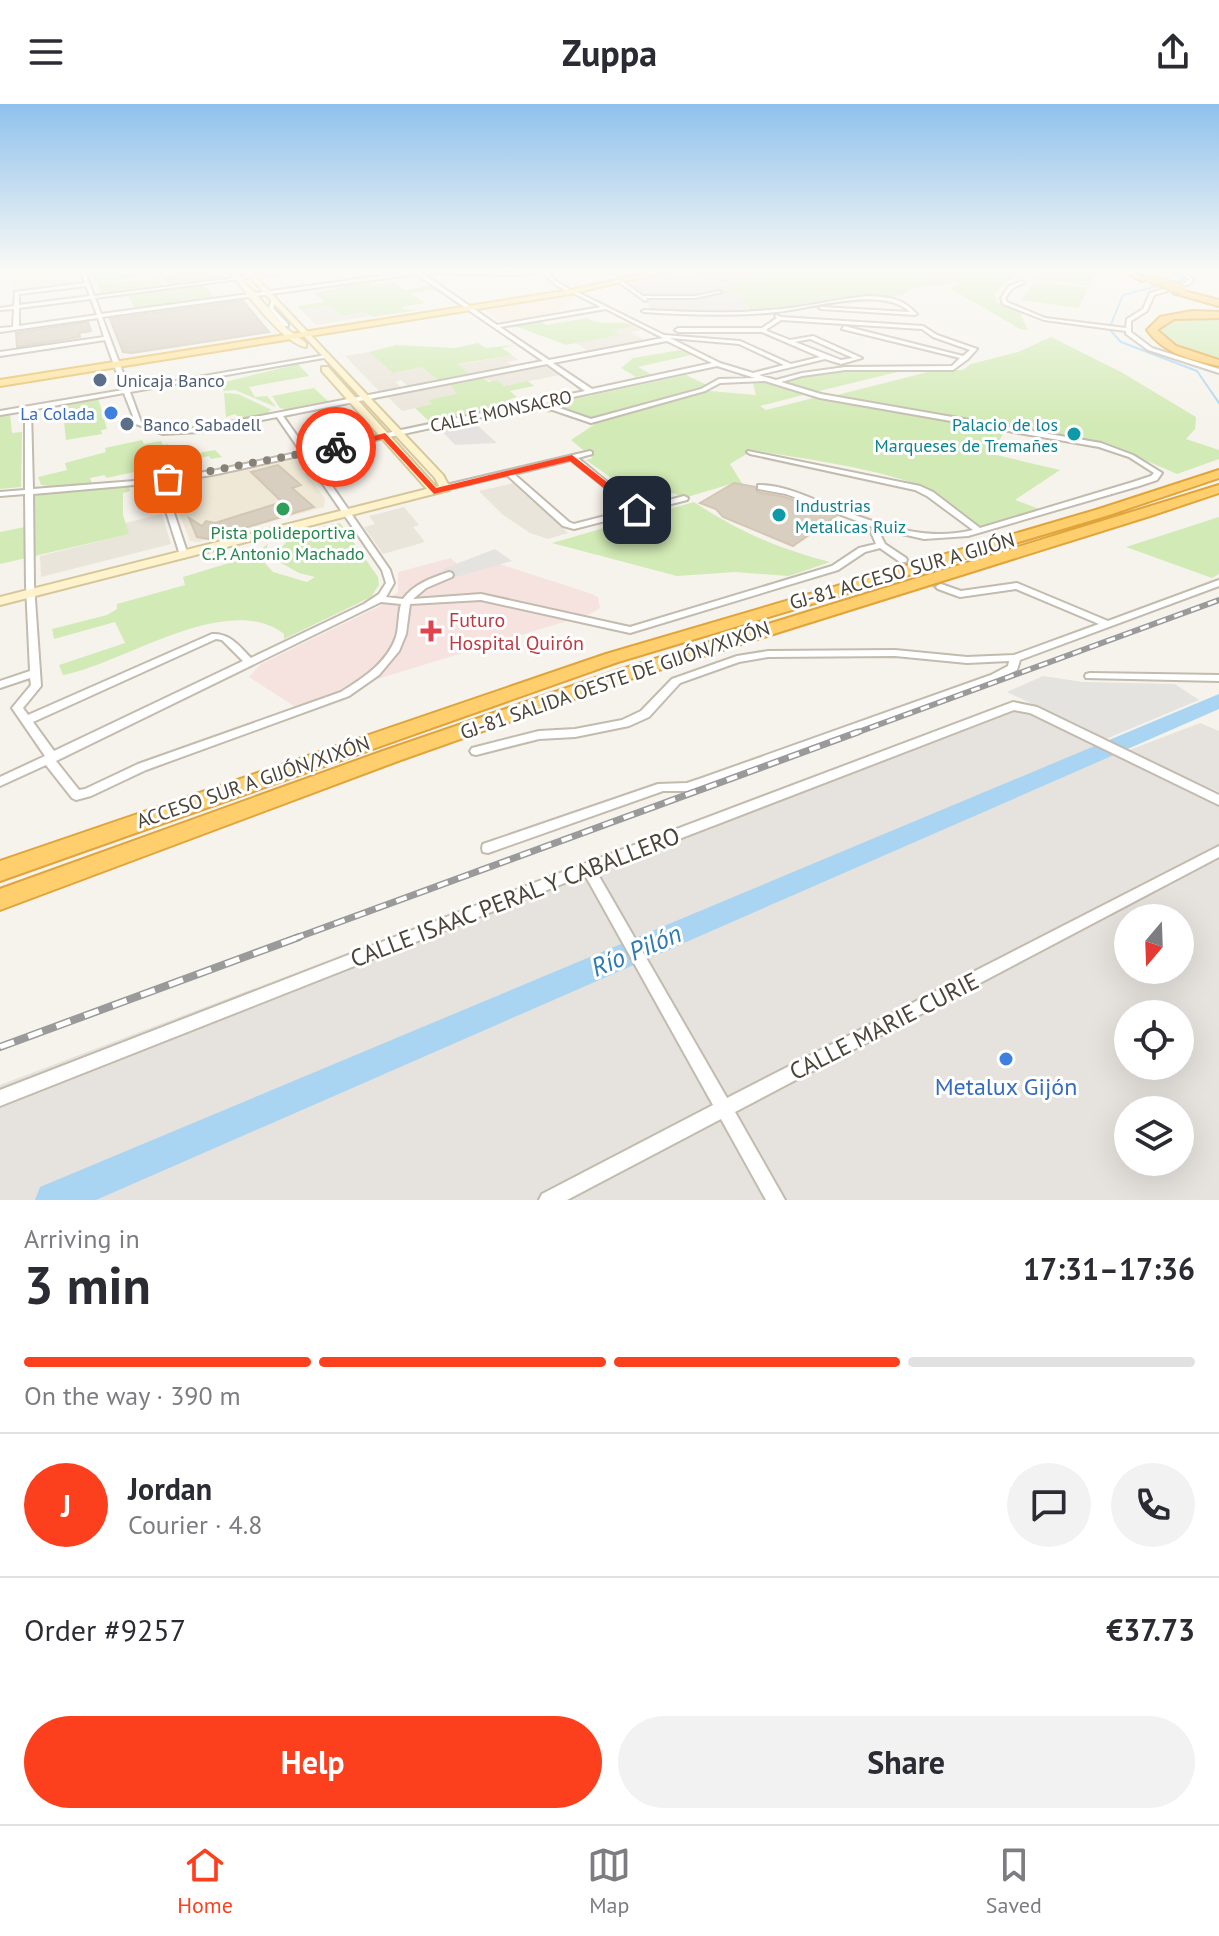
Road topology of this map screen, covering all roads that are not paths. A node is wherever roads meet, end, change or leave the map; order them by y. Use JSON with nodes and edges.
{"nodes":[{"id":1,"x":16,"y":322,"type":"edge"},
{"id":2,"x":56,"y":322,"type":"edge"},
{"id":3,"x":101,"y":322,"type":"edge"},
{"id":4,"x":276,"y":322,"type":"edge"},
{"id":5,"x":286,"y":322,"type":"edge"},
{"id":6,"x":290,"y":322,"type":"edge"},
{"id":7,"x":363,"y":322,"type":"edge"},
{"id":8,"x":493,"y":322,"type":"edge"},
{"id":9,"x":521,"y":322,"type":"edge"},
{"id":10,"x":635,"y":322,"type":"edge"},
{"id":11,"x":645,"y":322,"type":"edge"},
{"id":12,"x":774,"y":322,"type":"edge"},
{"id":13,"x":822,"y":322,"type":"edge"},
{"id":14,"x":834,"y":322,"type":"edge"},
{"id":15,"x":1073,"y":322,"type":"edge"},
{"id":16,"x":1129,"y":322,"type":"edge"},
{"id":17,"x":1158,"y":322,"type":"edge"},
{"id":18,"x":498,"y":326,"type":"junction"},
{"id":19,"x":16,"y":328,"type":"junction"},
{"id":20,"x":0,"y":330,"type":"edge"},
{"id":21,"x":764,"y":330,"type":"junction"},
{"id":22,"x":1127,"y":330,"type":"junction"},
{"id":23,"x":297,"y":332,"type":"junction"},
{"id":24,"x":661,"y":334,"type":"junction"},
{"id":25,"x":107,"y":338,"type":"junction"},
{"id":26,"x":264,"y":340,"type":"dead end"},
{"id":27,"x":789,"y":342,"type":"junction"},
{"id":28,"x":0,"y":354,"type":"edge"},
{"id":29,"x":857,"y":356,"type":"junction"},
{"id":30,"x":326,"y":357,"type":"junction"},
{"id":31,"x":826,"y":357,"type":"junction"},
{"id":32,"x":966,"y":358,"type":"junction"},
{"id":33,"x":155,"y":359,"type":"junction"},
{"id":34,"x":316,"y":359,"type":"junction"},
{"id":35,"x":116,"y":363,"type":"junction"},
{"id":36,"x":550,"y":363,"type":"junction"},
{"id":37,"x":1219,"y":363,"type":"edge"},
{"id":38,"x":718,"y":364,"type":"junction"},
{"id":39,"x":881,"y":364,"type":"dead end"},
{"id":40,"x":791,"y":366,"type":"junction"},
{"id":41,"x":1219,"y":371,"type":"edge"},
{"id":42,"x":753,"y":374,"type":"junction"},
{"id":43,"x":766,"y":379,"type":"junction"},
{"id":44,"x":0,"y":382,"type":"edge"},
{"id":45,"x":776,"y":382,"type":"junction"},
{"id":46,"x":590,"y":391,"type":"junction"},
{"id":47,"x":127,"y":392,"type":"junction"},
{"id":48,"x":365,"y":398,"type":"junction"},
{"id":49,"x":353,"y":401,"type":"junction"},
{"id":50,"x":538,"y":403,"type":"junction"},
{"id":51,"x":28,"y":408,"type":"junction"},
{"id":52,"x":0,"y":413,"type":"edge"},
{"id":53,"x":279,"y":415,"type":"junction"},
{"id":54,"x":398,"y":433,"type":"junction"},
{"id":55,"x":385,"y":436,"type":"junction"},
{"id":56,"x":750,"y":452,"type":"dead end"},
{"id":57,"x":306,"y":453,"type":"junction"},
{"id":58,"x":590,"y":453,"type":"dead end"},
{"id":59,"x":572,"y":457,"type":"junction"},
{"id":60,"x":509,"y":473,"type":"junction"},
{"id":61,"x":1219,"y":474,"type":"edge"},
{"id":62,"x":160,"y":481,"type":"junction"},
{"id":63,"x":440,"y":487,"type":"junction"},
{"id":64,"x":761,"y":487,"type":"dead end"},
{"id":65,"x":1219,"y":489,"type":"edge"},
{"id":66,"x":30,"y":492,"type":"junction"},
{"id":67,"x":0,"y":494,"type":"edge"},
{"id":68,"x":684,"y":498,"type":"dead end"},
{"id":69,"x":637,"y":510,"type":"junction"},
{"id":70,"x":347,"y":513,"type":"junction"},
{"id":71,"x":877,"y":526,"type":"junction"},
{"id":72,"x":979,"y":531,"type":"junction"},
{"id":73,"x":881,"y":545,"type":"junction"},
{"id":74,"x":184,"y":555,"type":"junction"},
{"id":75,"x":903,"y":560,"type":"tunnel mouth"},
{"id":76,"x":449,"y":575,"type":"dead end"},
{"id":77,"x":1219,"y":583,"type":"edge"},
{"id":78,"x":941,"y":587,"type":"tunnel mouth"},
{"id":79,"x":30,"y":594,"type":"junction"},
{"id":80,"x":380,"y":599,"type":"junction"},
{"id":81,"x":0,"y":601,"type":"edge"},
{"id":82,"x":405,"y":602,"type":"junction"},
{"id":83,"x":1108,"y":624,"type":"junction"},
{"id":84,"x":1015,"y":658,"type":"junction"},
{"id":85,"x":250,"y":662,"type":"junction"},
{"id":86,"x":34,"y":673,"type":"junction"},
{"id":87,"x":1090,"y":676,"type":"dead end"},
{"id":88,"x":1219,"y":678,"type":"edge"},
{"id":89,"x":0,"y":685,"type":"edge"},
{"id":90,"x":25,"y":721,"type":"junction"},
{"id":91,"x":403,"y":729,"type":"joint"},
{"id":92,"x":476,"y":751,"type":"dead end"},
{"id":93,"x":52,"y":757,"type":"junction"},
{"id":94,"x":0,"y":782,"type":"edge"},
{"id":95,"x":1219,"y":800,"type":"edge"},
{"id":96,"x":102,"y":835,"type":"junction"},
{"id":97,"x":488,"y":848,"type":"dead end"},
{"id":98,"x":1219,"y":851,"type":"edge"},
{"id":99,"x":0,"y":863,"type":"edge"},
{"id":100,"x":588,"y":869,"type":"junction"},
{"id":101,"x":0,"y":871,"type":"edge"},
{"id":102,"x":6,"y":898,"type":"edge"},
{"id":103,"x":0,"y":1098,"type":"edge"},
{"id":104,"x":724,"y":1109,"type":"junction"},
{"id":105,"x":548,"y":1200,"type":"edge"},
{"id":106,"x":776,"y":1200,"type":"edge"}],
"edges":[{"from":1,"to":19,"type":"street"},
{"from":2,"to":19,"type":"street"},
{"from":3,"to":25,"type":"street"},
{"from":4,"to":23,"type":"street"},
{"from":5,"to":23,"type":"street"},
{"from":6,"to":23,"type":"street"},
{"from":7,"to":23,"type":"main road"},
{"from":8,"to":18,"type":"street"},
{"from":9,"to":18,"type":"street"},
{"from":10,"to":24,"type":"street"},
{"from":11,"to":24,"type":"street"},
{"from":12,"to":21,"type":"street"},
{"from":13,"to":32,"type":"street"},
{"from":14,"to":32,"type":"street"},
{"from":15,"to":22,"type":"street"},
{"from":16,"to":22,"type":"street"},
{"from":17,"to":37,"type":"highway"},
{"from":18,"to":36,"type":"street"},
{"from":19,"to":20,"type":"street"},
{"from":21,"to":24,"type":"street"},
{"from":21,"to":27,"type":"street"},
{"from":22,"to":41,"type":"street"},
{"from":23,"to":30,"type":"street"},
{"from":23,"to":33,"type":"main road"},
{"from":23,"to":34,"type":"street"},
{"from":23,"to":35,"type":"main road"},
{"from":24,"to":36,"type":"street"},
{"from":24,"to":38,"type":"street"},
{"from":24,"to":40,"type":"street"},
{"from":25,"to":28,"type":"street"},
{"from":25,"to":35,"type":"street"},
{"from":26,"to":33,"type":"street"},
{"from":27,"to":29,"type":"street"},
{"from":27,"to":31,"type":"street"},
{"from":29,"to":31,"type":"street"},
{"from":29,"to":39,"type":"street"},
{"from":30,"to":34,"type":"street"},
{"from":30,"to":48,"type":"street"},
{"from":31,"to":40,"type":"street"},
{"from":32,"to":45,"type":"street"},
{"from":33,"to":35,"type":"main road"},
{"from":34,"to":47,"type":"street"},
{"from":34,"to":49,"type":"street"},
{"from":35,"to":44,"type":"main road"},
{"from":35,"to":47,"type":"street"},
{"from":36,"to":46,"type":"street"},
{"from":36,"to":48,"type":"street"},
{"from":38,"to":42,"type":"street"},
{"from":38,"to":46,"type":"street","name":"CALLE MONSACRO"},
{"from":40,"to":42,"type":"street"},
{"from":42,"to":43,"type":"street"},
{"from":43,"to":45,"type":"street"},
{"from":43,"to":50,"type":"street"},
{"from":45,"to":72,"type":"street"},
{"from":46,"to":50,"type":"street","name":"CALLE MONSACRO"},
{"from":47,"to":51,"type":"street"},
{"from":47,"to":53,"type":"street"},
{"from":48,"to":49,"type":"street"},
{"from":48,"to":54,"type":"street"},
{"from":49,"to":53,"type":"street"},
{"from":49,"to":55,"type":"street"},
{"from":50,"to":54,"type":"street","name":"CALLE MONSACRO"},
{"from":51,"to":52,"type":"street"},
{"from":51,"to":66,"type":"street"},
{"from":53,"to":57,"type":"street"},
{"from":54,"to":55,"type":"street","name":"CALLE MONSACRO"},
{"from":54,"to":63,"type":"street"},
{"from":55,"to":57,"type":"street","name":"CALLE MONSACRO"},
{"from":55,"to":63,"type":"street"},
{"from":56,"to":72,"type":"street"},
{"from":57,"to":62,"type":"street","name":"CALLE MONSACRO"},
{"from":57,"to":70,"type":"street"},
{"from":58,"to":59,"type":"street"},
{"from":59,"to":60,"type":"street"},
{"from":59,"to":69,"type":"street"},
{"from":60,"to":63,"type":"street"},
{"from":60,"to":69,"type":"street"},
{"from":61,"to":91,"type":"highway","name":"GJ-81 ACCESO SUR A GIJÓN"},
{"from":62,"to":66,"type":"street","name":"CALLE MONSACRO"},
{"from":62,"to":74,"type":"street"},
{"from":63,"to":70,"type":"street"},
{"from":64,"to":71,"type":"street"},
{"from":65,"to":102,"type":"highway","name":"GJ-81 SALIDA OESTE DE GIJÓN/XIXÓN"},
{"from":66,"to":67,"type":"street","name":"CALLE MONSACRO"},
{"from":66,"to":79,"type":"street"},
{"from":68,"to":69,"type":"street"},
{"from":70,"to":74,"type":"street"},
{"from":70,"to":80,"type":"street"},
{"from":71,"to":72,"type":"street"},
{"from":71,"to":73,"type":"street"},
{"from":73,"to":75,"type":"street"},
{"from":73,"to":82,"type":"street"},
{"from":74,"to":79,"type":"street"},
{"from":76,"to":82,"type":"street"},
{"from":77,"to":83,"type":"street"},
{"from":78,"to":83,"type":"street"},
{"from":79,"to":81,"type":"street"},
{"from":79,"to":86,"type":"street"},
{"from":80,"to":82,"type":"street"},
{"from":80,"to":85,"type":"street"},
{"from":82,"to":93,"type":"street"},
{"from":83,"to":84,"type":"street"},
{"from":84,"to":92,"type":"street"},
{"from":84,"to":97,"type":"street"},
{"from":85,"to":90,"type":"street"},
{"from":85,"to":93,"type":"street"},
{"from":86,"to":89,"type":"street"},
{"from":86,"to":90,"type":"street"},
{"from":87,"to":88,"type":"street"},
{"from":90,"to":93,"type":"street"},
{"from":91,"to":96,"type":"highway","name":"ACCESO SUR A GIJÓN/XIXÓN"},
{"from":93,"to":94,"type":"street"},
{"from":95,"to":100,"type":"street","name":"CALLE ISAAC PERAL Y CABALLERO"},
{"from":96,"to":99,"type":"highway"},
{"from":96,"to":101,"type":"highway"},
{"from":98,"to":104,"type":"street","name":"CALLE MARIE CURIE"},
{"from":100,"to":103,"type":"street","name":"CALLE ISAAC PERAL Y CABALLERO"},
{"from":100,"to":104,"type":"street"},
{"from":104,"to":105,"type":"street","name":"CALLE MARIE CURIE"},
{"from":104,"to":106,"type":"street"}]}
